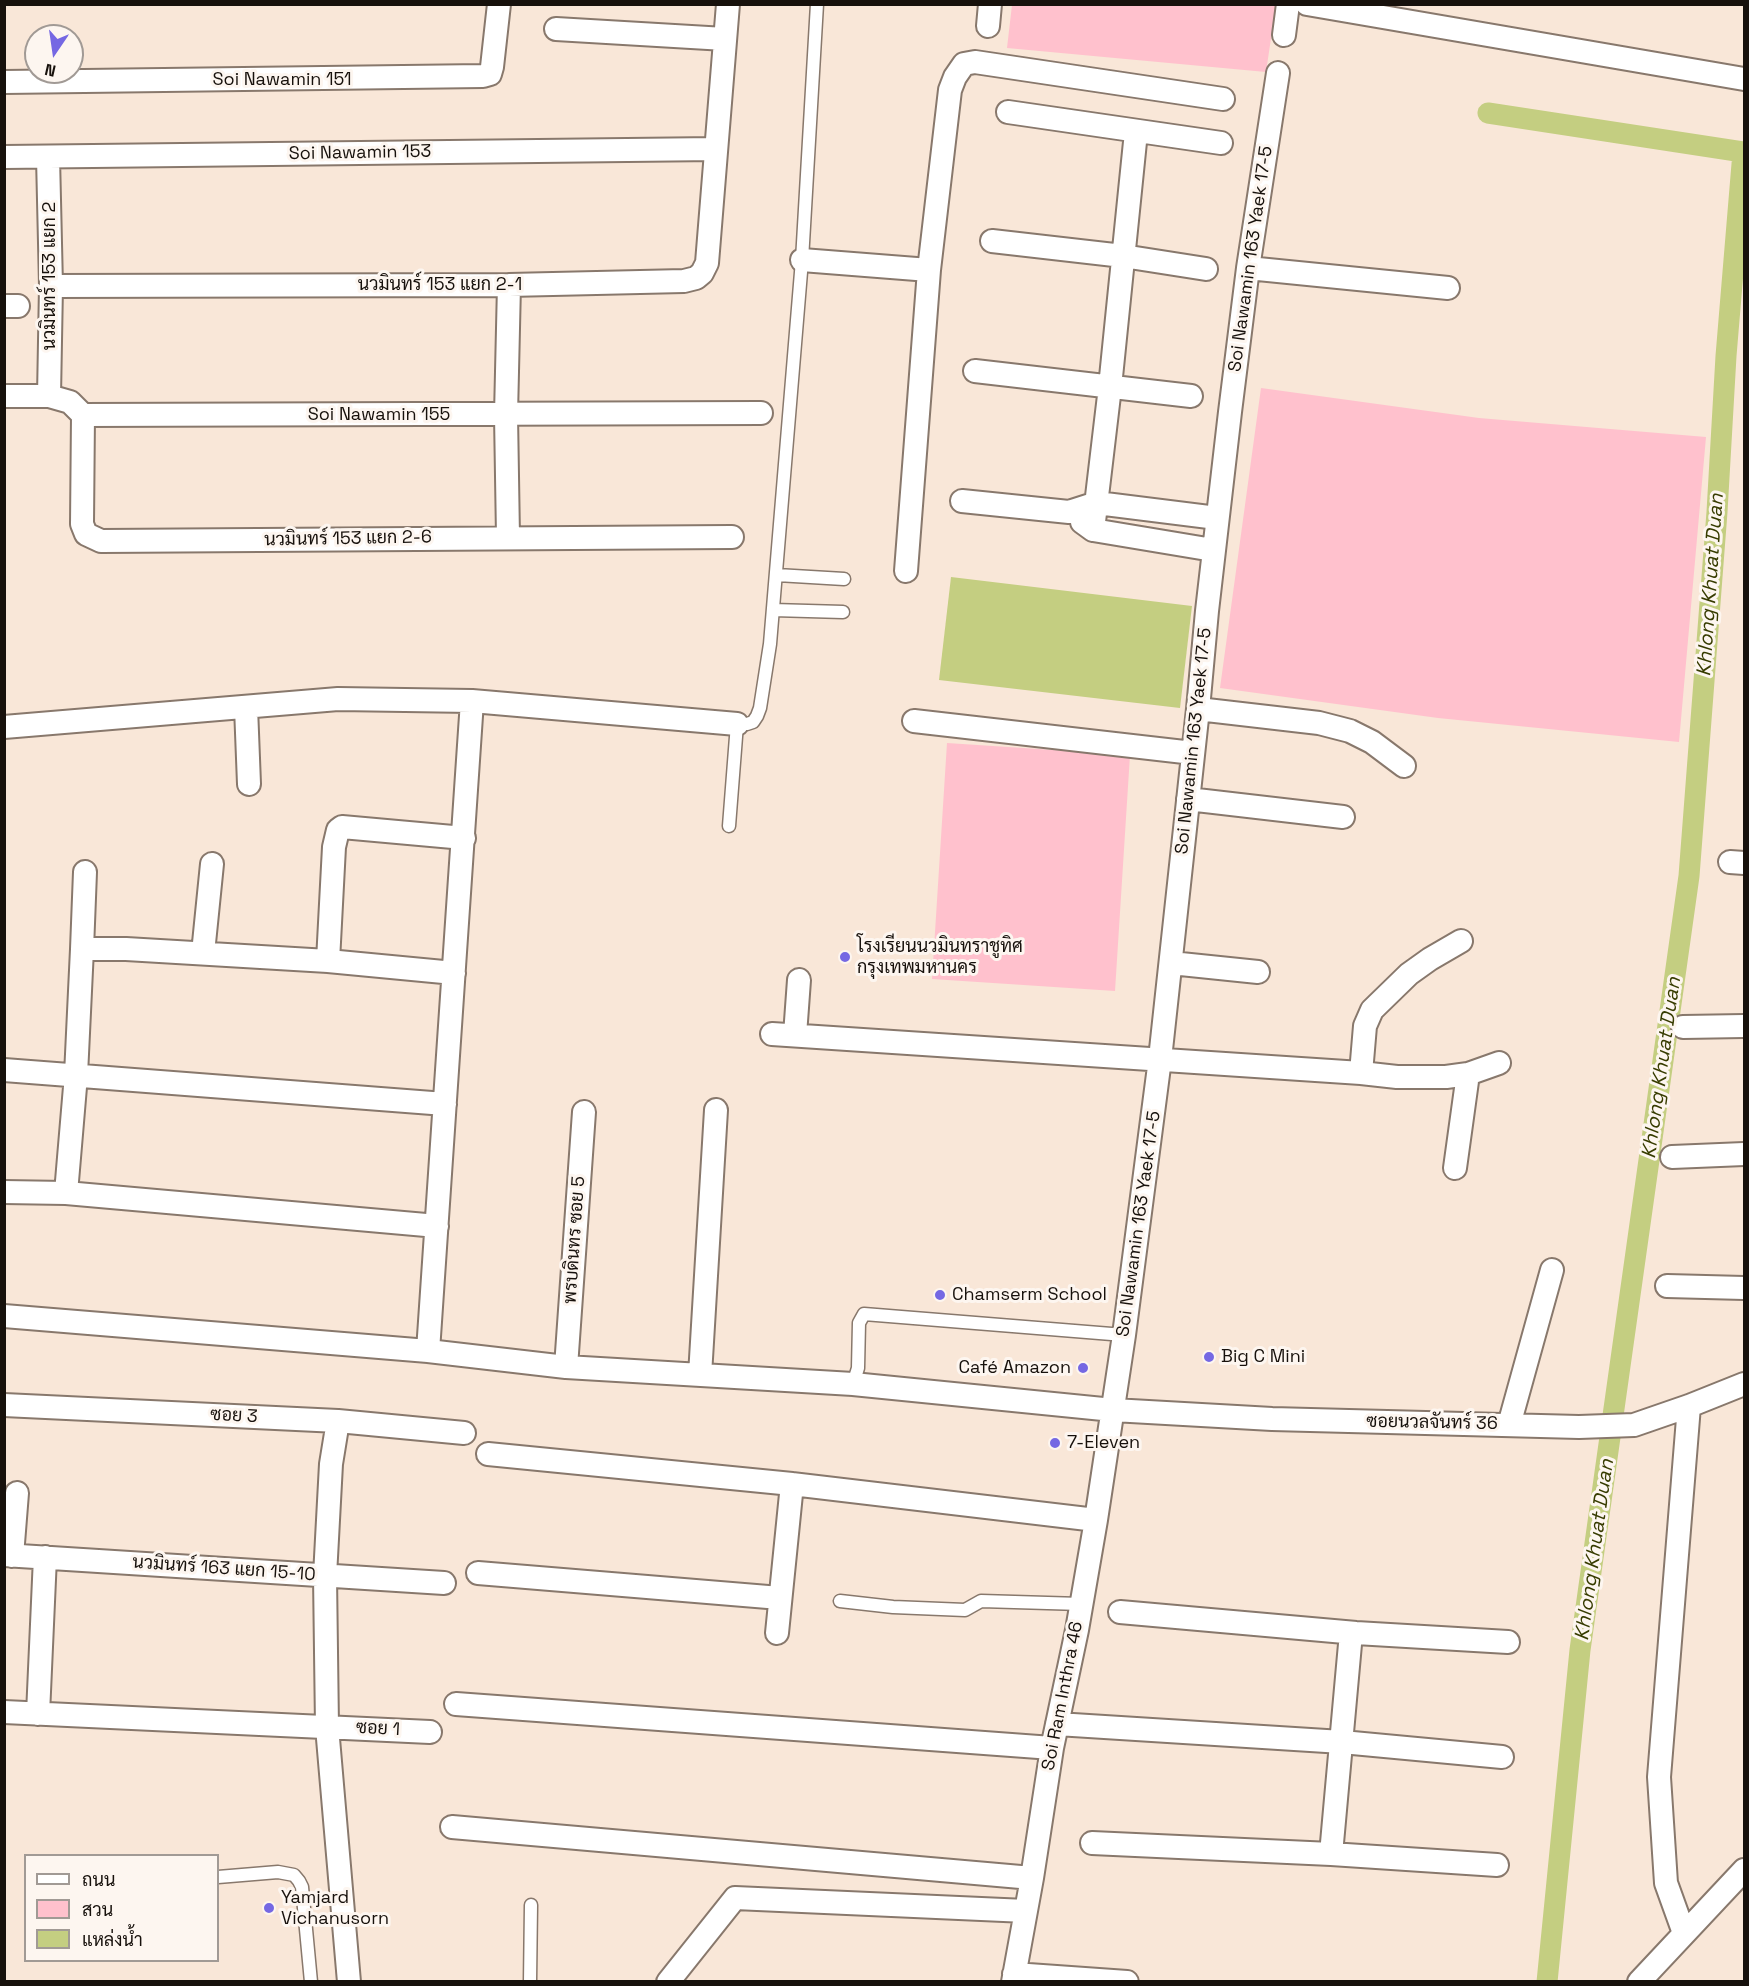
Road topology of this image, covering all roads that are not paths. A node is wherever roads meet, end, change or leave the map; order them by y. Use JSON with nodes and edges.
{"nodes":[{"id":1,"x":499,"y":4,"type":"edge"},
{"id":2,"x":728,"y":4,"type":"edge"},
{"id":3,"x":817,"y":4,"type":"edge"},
{"id":4,"x":1288,"y":4,"type":"edge"},
{"id":5,"x":1307,"y":4,"type":"edge"},
{"id":6,"x":556,"y":29,"type":"dead end"},
{"id":7,"x":1284,"y":35,"type":"dead end"},
{"id":8,"x":725,"y":39,"type":"junction"},
{"id":9,"x":1278,"y":73,"type":"dead end"},
{"id":10,"x":1744,"y":79,"type":"edge"},
{"id":11,"x":4,"y":82,"type":"edge"},
{"id":12,"x":1223,"y":99,"type":"dead end"},
{"id":13,"x":1008,"y":112,"type":"dead end"},
{"id":14,"x":1136,"y":132,"type":"junction"},
{"id":15,"x":1221,"y":143,"type":"dead end"},
{"id":16,"x":716,"y":149,"type":"junction"},
{"id":17,"x":4,"y":157,"type":"edge"},
{"id":18,"x":48,"y":157,"type":"junction"},
{"id":19,"x":992,"y":241,"type":"dead end"},
{"id":20,"x":1123,"y":256,"type":"junction"},
{"id":21,"x":802,"y":260,"type":"junction"},
{"id":22,"x":1248,"y":268,"type":"junction"},
{"id":23,"x":1206,"y":269,"type":"dead end"},
{"id":24,"x":929,"y":270,"type":"junction"},
{"id":25,"x":509,"y":285,"type":"junction"},
{"id":26,"x":51,"y":286,"type":"junction"},
{"id":27,"x":1448,"y":288,"type":"dead end"},
{"id":28,"x":975,"y":371,"type":"dead end"},
{"id":29,"x":1110,"y":387,"type":"junction"},
{"id":30,"x":4,"y":396,"type":"edge"},
{"id":31,"x":49,"y":396,"type":"junction"},
{"id":32,"x":1191,"y":396,"type":"dead end"},
{"id":33,"x":760,"y":413,"type":"dead end"},
{"id":34,"x":83,"y":415,"type":"junction"},
{"id":35,"x":506,"y":415,"type":"junction"},
{"id":36,"x":962,"y":501,"type":"dead end"},
{"id":37,"x":1097,"y":503,"type":"junction"},
{"id":38,"x":1069,"y":512,"type":"junction"},
{"id":39,"x":1217,"y":518,"type":"junction"},
{"id":40,"x":1093,"y":530,"type":"junction"},
{"id":41,"x":508,"y":537,"type":"junction"},
{"id":42,"x":732,"y":537,"type":"dead end"},
{"id":43,"x":1214,"y":550,"type":"junction"},
{"id":44,"x":906,"y":571,"type":"dead end"},
{"id":45,"x":777,"y":575,"type":"junction"},
{"id":46,"x":844,"y":579,"type":"dead end"},
{"id":47,"x":773,"y":610,"type":"junction"},
{"id":48,"x":843,"y":612,"type":"dead end"},
{"id":49,"x":472,"y":701,"type":"junction"},
{"id":50,"x":246,"y":706,"type":"junction"},
{"id":51,"x":1198,"y":709,"type":"junction"},
{"id":52,"x":914,"y":721,"type":"dead end"},
{"id":53,"x":737,"y":724,"type":"junction"},
{"id":54,"x":4,"y":727,"type":"edge"},
{"id":55,"x":1193,"y":753,"type":"junction"},
{"id":56,"x":1404,"y":766,"type":"dead end"},
{"id":57,"x":249,"y":784,"type":"dead end"},
{"id":58,"x":1188,"y":799,"type":"junction"},
{"id":59,"x":1343,"y":818,"type":"dead end"},
{"id":60,"x":729,"y":826,"type":"dead end"},
{"id":61,"x":464,"y":837,"type":"junction"},
{"id":62,"x":212,"y":864,"type":"dead end"},
{"id":63,"x":85,"y":872,"type":"dead end"},
{"id":64,"x":1461,"y":941,"type":"dead end"},
{"id":65,"x":82,"y":950,"type":"junction"},
{"id":66,"x":203,"y":953,"type":"junction"},
{"id":67,"x":328,"y":961,"type":"junction"},
{"id":68,"x":1171,"y":963,"type":"junction"},
{"id":69,"x":1258,"y":972,"type":"dead end"},
{"id":70,"x":454,"y":973,"type":"junction"},
{"id":71,"x":799,"y":980,"type":"dead end"},
{"id":72,"x":1744,"y":1026,"type":"edge"},
{"id":73,"x":1683,"y":1027,"type":"dead end"},
{"id":74,"x":772,"y":1034,"type":"dead end"},
{"id":75,"x":795,"y":1035,"type":"junction"},
{"id":76,"x":1160,"y":1059,"type":"junction"},
{"id":77,"x":1499,"y":1063,"type":"dead end"},
{"id":78,"x":4,"y":1070,"type":"edge"},
{"id":79,"x":1361,"y":1072,"type":"junction"},
{"id":80,"x":1468,"y":1074,"type":"junction"},
{"id":81,"x":76,"y":1075,"type":"junction"},
{"id":82,"x":445,"y":1104,"type":"junction"},
{"id":83,"x":716,"y":1110,"type":"dead end"},
{"id":84,"x":584,"y":1112,"type":"dead end"},
{"id":85,"x":1744,"y":1154,"type":"edge"},
{"id":86,"x":1672,"y":1157,"type":"dead end"},
{"id":87,"x":1455,"y":1168,"type":"dead end"},
{"id":88,"x":4,"y":1192,"type":"edge"},
{"id":89,"x":66,"y":1193,"type":"junction"},
{"id":90,"x":437,"y":1226,"type":"junction"},
{"id":91,"x":1552,"y":1270,"type":"dead end"},
{"id":92,"x":1667,"y":1286,"type":"dead end"},
{"id":93,"x":1744,"y":1288,"type":"edge"},
{"id":94,"x":4,"y":1316,"type":"edge"},
{"id":95,"x":1124,"y":1335,"type":"junction"},
{"id":96,"x":428,"y":1351,"type":"junction"},
{"id":97,"x":566,"y":1367,"type":"junction"},
{"id":98,"x":700,"y":1375,"type":"junction"},
{"id":99,"x":853,"y":1384,"type":"junction"},
{"id":100,"x":1744,"y":1384,"type":"edge"},
{"id":101,"x":4,"y":1405,"type":"edge"},
{"id":102,"x":1689,"y":1407,"type":"junction"},
{"id":103,"x":1113,"y":1410,"type":"junction"},
{"id":104,"x":338,"y":1422,"type":"junction"},
{"id":105,"x":1509,"y":1425,"type":"junction"},
{"id":106,"x":464,"y":1433,"type":"dead end"},
{"id":107,"x":488,"y":1454,"type":"dead end"},
{"id":108,"x":792,"y":1484,"type":"junction"},
{"id":109,"x":17,"y":1493,"type":"dead end"},
{"id":110,"x":1096,"y":1520,"type":"junction"},
{"id":111,"x":8,"y":1556,"type":"edge"},
{"id":112,"x":45,"y":1557,"type":"junction"},
{"id":113,"x":478,"y":1573,"type":"dead end"},
{"id":114,"x":325,"y":1576,"type":"junction"},
{"id":115,"x":444,"y":1583,"type":"dead end"},
{"id":116,"x":780,"y":1598,"type":"junction"},
{"id":117,"x":840,"y":1601,"type":"dead end"},
{"id":118,"x":1081,"y":1604,"type":"junction"},
{"id":119,"x":1120,"y":1612,"type":"dead end"},
{"id":120,"x":777,"y":1633,"type":"dead end"},
{"id":121,"x":1351,"y":1633,"type":"junction"},
{"id":122,"x":1508,"y":1642,"type":"dead end"},
{"id":123,"x":456,"y":1704,"type":"dead end"},
{"id":124,"x":4,"y":1712,"type":"edge"},
{"id":125,"x":38,"y":1714,"type":"junction"},
{"id":126,"x":1057,"y":1724,"type":"junction"},
{"id":127,"x":327,"y":1727,"type":"junction"},
{"id":128,"x":430,"y":1732,"type":"dead end"},
{"id":129,"x":1342,"y":1743,"type":"junction"},
{"id":130,"x":1052,"y":1748,"type":"junction"},
{"id":131,"x":1502,"y":1757,"type":"dead end"},
{"id":132,"x":452,"y":1827,"type":"dead end"},
{"id":133,"x":1092,"y":1843,"type":"dead end"},
{"id":134,"x":1331,"y":1854,"type":"junction"},
{"id":135,"x":1497,"y":1865,"type":"dead end"},
{"id":136,"x":1744,"y":1870,"type":"edge"},
{"id":137,"x":219,"y":1877,"type":"edge"},
{"id":138,"x":1032,"y":1878,"type":"junction"},
{"id":139,"x":531,"y":1905,"type":"dead end"},
{"id":140,"x":1026,"y":1911,"type":"junction"},
{"id":141,"x":1684,"y":1933,"type":"junction"},
{"id":142,"x":1013,"y":1978,"type":"edge"},
{"id":143,"x":311,"y":1982,"type":"edge"},
{"id":144,"x":349,"y":1982,"type":"edge"},
{"id":145,"x":530,"y":1982,"type":"edge"},
{"id":146,"x":668,"y":1982,"type":"edge"},
{"id":147,"x":1128,"y":1982,"type":"edge"},
{"id":148,"x":1639,"y":1982,"type":"edge"}],
"edges":[{"from":1,"to":11,"type":"street","name":"Soi Nawamin 151"},
{"from":2,"to":8,"type":"street"},
{"from":3,"to":21,"type":"lane"},
{"from":4,"to":7,"type":"street"},
{"from":5,"to":10,"type":"street"},
{"from":6,"to":8,"type":"street"},
{"from":8,"to":16,"type":"street"},
{"from":9,"to":22,"type":"street","name":"Soi Nawamin 163 Yaek 17-5"},
{"from":12,"to":24,"type":"street"},
{"from":13,"to":14,"type":"street"},
{"from":14,"to":15,"type":"street"},
{"from":14,"to":20,"type":"street"},
{"from":16,"to":18,"type":"street","name":"Soi Nawamin 153"},
{"from":16,"to":25,"type":"street","name":"นวมินทร์ 153 แยก 2-1"},
{"from":17,"to":18,"type":"street","name":"Soi Nawamin 153"},
{"from":18,"to":26,"type":"street","name":"นวมินทร์ 153 แยก 2"},
{"from":19,"to":20,"type":"street"},
{"from":20,"to":23,"type":"street"},
{"from":20,"to":29,"type":"street"},
{"from":21,"to":24,"type":"street"},
{"from":21,"to":45,"type":"lane"},
{"from":22,"to":27,"type":"street"},
{"from":22,"to":39,"type":"street","name":"Soi Nawamin 163 Yaek 17-5"},
{"from":24,"to":44,"type":"street"},
{"from":25,"to":26,"type":"street","name":"นวมินทร์ 153 แยก 2-1"},
{"from":25,"to":35,"type":"street"},
{"from":26,"to":31,"type":"street","name":"นวมินทร์ 153 แยก 2"},
{"from":28,"to":29,"type":"street"},
{"from":29,"to":32,"type":"street"},
{"from":29,"to":37,"type":"street"},
{"from":30,"to":31,"type":"street"},
{"from":31,"to":34,"type":"street"},
{"from":33,"to":35,"type":"street","name":"Soi Nawamin 155"},
{"from":34,"to":35,"type":"street","name":"Soi Nawamin 155"},
{"from":34,"to":41,"type":"street","name":"นวมินทร์ 153 แยก 2-6"},
{"from":35,"to":41,"type":"street"},
{"from":36,"to":38,"type":"street"},
{"from":37,"to":38,"type":"street"},
{"from":37,"to":39,"type":"street"},
{"from":37,"to":40,"type":"street"},
{"from":38,"to":40,"type":"street"},
{"from":39,"to":43,"type":"street","name":"Soi Nawamin 163 Yaek 17-5"},
{"from":40,"to":43,"type":"street"},
{"from":41,"to":42,"type":"street","name":"นวมินทร์ 153 แยก 2-6"},
{"from":43,"to":51,"type":"street","name":"Soi Nawamin 163 Yaek 17-5"},
{"from":45,"to":46,"type":"lane"},
{"from":45,"to":47,"type":"lane"},
{"from":47,"to":48,"type":"lane"},
{"from":47,"to":53,"type":"lane"},
{"from":49,"to":50,"type":"street"},
{"from":49,"to":53,"type":"street"},
{"from":49,"to":61,"type":"street"},
{"from":50,"to":54,"type":"street"},
{"from":50,"to":57,"type":"street"},
{"from":51,"to":55,"type":"street","name":"Soi Nawamin 163 Yaek 17-5"},
{"from":51,"to":56,"type":"street"},
{"from":52,"to":55,"type":"street"},
{"from":53,"to":60,"type":"lane"},
{"from":55,"to":58,"type":"street","name":"Soi Nawamin 163 Yaek 17-5"},
{"from":58,"to":59,"type":"street"},
{"from":58,"to":68,"type":"street","name":"Soi Nawamin 163 Yaek 17-5"},
{"from":61,"to":67,"type":"street"},
{"from":61,"to":70,"type":"street"},
{"from":62,"to":66,"type":"street"},
{"from":63,"to":65,"type":"street"},
{"from":64,"to":79,"type":"street"},
{"from":65,"to":66,"type":"street"},
{"from":65,"to":81,"type":"street"},
{"from":66,"to":67,"type":"street"},
{"from":67,"to":70,"type":"street"},
{"from":68,"to":69,"type":"street"},
{"from":68,"to":76,"type":"street","name":"Soi Nawamin 163 Yaek 17-5"},
{"from":70,"to":82,"type":"street"},
{"from":71,"to":75,"type":"street"},
{"from":72,"to":73,"type":"street"},
{"from":74,"to":75,"type":"street"},
{"from":75,"to":76,"type":"street"},
{"from":76,"to":79,"type":"street"},
{"from":76,"to":95,"type":"street","name":"Soi Nawamin 163 Yaek 17-5"},
{"from":77,"to":80,"type":"street"},
{"from":78,"to":81,"type":"street"},
{"from":79,"to":80,"type":"street"},
{"from":80,"to":87,"type":"street"},
{"from":81,"to":82,"type":"street"},
{"from":81,"to":89,"type":"street"},
{"from":82,"to":90,"type":"street"},
{"from":83,"to":98,"type":"street"},
{"from":84,"to":97,"type":"street","name":"พรบดินทร ซอย 5"},
{"from":85,"to":86,"type":"street"},
{"from":88,"to":89,"type":"street"},
{"from":89,"to":90,"type":"street"},
{"from":90,"to":96,"type":"street"},
{"from":91,"to":105,"type":"street"},
{"from":92,"to":93,"type":"street"},
{"from":94,"to":96,"type":"street","name":"ซอยนวลจันทร์ 36"},
{"from":95,"to":99,"type":"lane"},
{"from":95,"to":103,"type":"street","name":"Soi Nawamin 163 Yaek 17-5"},
{"from":96,"to":97,"type":"street","name":"ซอยนวลจันทร์ 36"},
{"from":97,"to":98,"type":"street","name":"ซอยนวลจันทร์ 36"},
{"from":98,"to":99,"type":"street","name":"ซอยนวลจันทร์ 36"},
{"from":99,"to":103,"type":"street","name":"ซอยนวลจันทร์ 36"},
{"from":100,"to":102,"type":"street","name":"ซอยนวลจันทร์ 36"},
{"from":101,"to":104,"type":"street","name":"ซอย 3"},
{"from":102,"to":105,"type":"street","name":"ซอยนวลจันทร์ 36"},
{"from":102,"to":141,"type":"street"},
{"from":103,"to":105,"type":"street","name":"ซอยนวลจันทร์ 36"},
{"from":103,"to":110,"type":"street","name":"Soi Ram Inthra 46"},
{"from":104,"to":106,"type":"street","name":"ซอย 3"},
{"from":104,"to":114,"type":"street"},
{"from":107,"to":108,"type":"street"},
{"from":108,"to":110,"type":"street"},
{"from":108,"to":116,"type":"street"},
{"from":109,"to":111,"type":"street"},
{"from":110,"to":118,"type":"street","name":"Soi Ram Inthra 46"},
{"from":111,"to":112,"type":"street","name":"นวมินทร์ 163 แยก 15-10"},
{"from":112,"to":114,"type":"street","name":"นวมินทร์ 163 แยก 15-10"},
{"from":112,"to":125,"type":"street"},
{"from":113,"to":116,"type":"street"},
{"from":114,"to":115,"type":"street","name":"นวมินทร์ 163 แยก 15-10"},
{"from":114,"to":127,"type":"street"},
{"from":116,"to":120,"type":"street"},
{"from":117,"to":118,"type":"lane"},
{"from":118,"to":126,"type":"street","name":"Soi Ram Inthra 46"},
{"from":119,"to":121,"type":"street"},
{"from":121,"to":122,"type":"street"},
{"from":121,"to":129,"type":"street"},
{"from":123,"to":130,"type":"street"},
{"from":124,"to":125,"type":"street","name":"ซอย 1"},
{"from":125,"to":127,"type":"street","name":"ซอย 1"},
{"from":126,"to":129,"type":"street"},
{"from":126,"to":130,"type":"street","name":"Soi Ram Inthra 46"},
{"from":127,"to":128,"type":"street","name":"ซอย 1"},
{"from":127,"to":144,"type":"street"},
{"from":129,"to":131,"type":"street"},
{"from":129,"to":134,"type":"street"},
{"from":130,"to":138,"type":"street","name":"Soi Ram Inthra 46"},
{"from":132,"to":138,"type":"street"},
{"from":133,"to":134,"type":"street"},
{"from":134,"to":135,"type":"street"},
{"from":136,"to":141,"type":"street"},
{"from":137,"to":143,"type":"lane"},
{"from":138,"to":140,"type":"street","name":"Soi Ram Inthra 46"},
{"from":139,"to":145,"type":"lane"},
{"from":140,"to":142,"type":"street","name":"Soi Ram Inthra 46"},
{"from":140,"to":146,"type":"street"},
{"from":141,"to":148,"type":"street"},
{"from":142,"to":147,"type":"street"}]}
